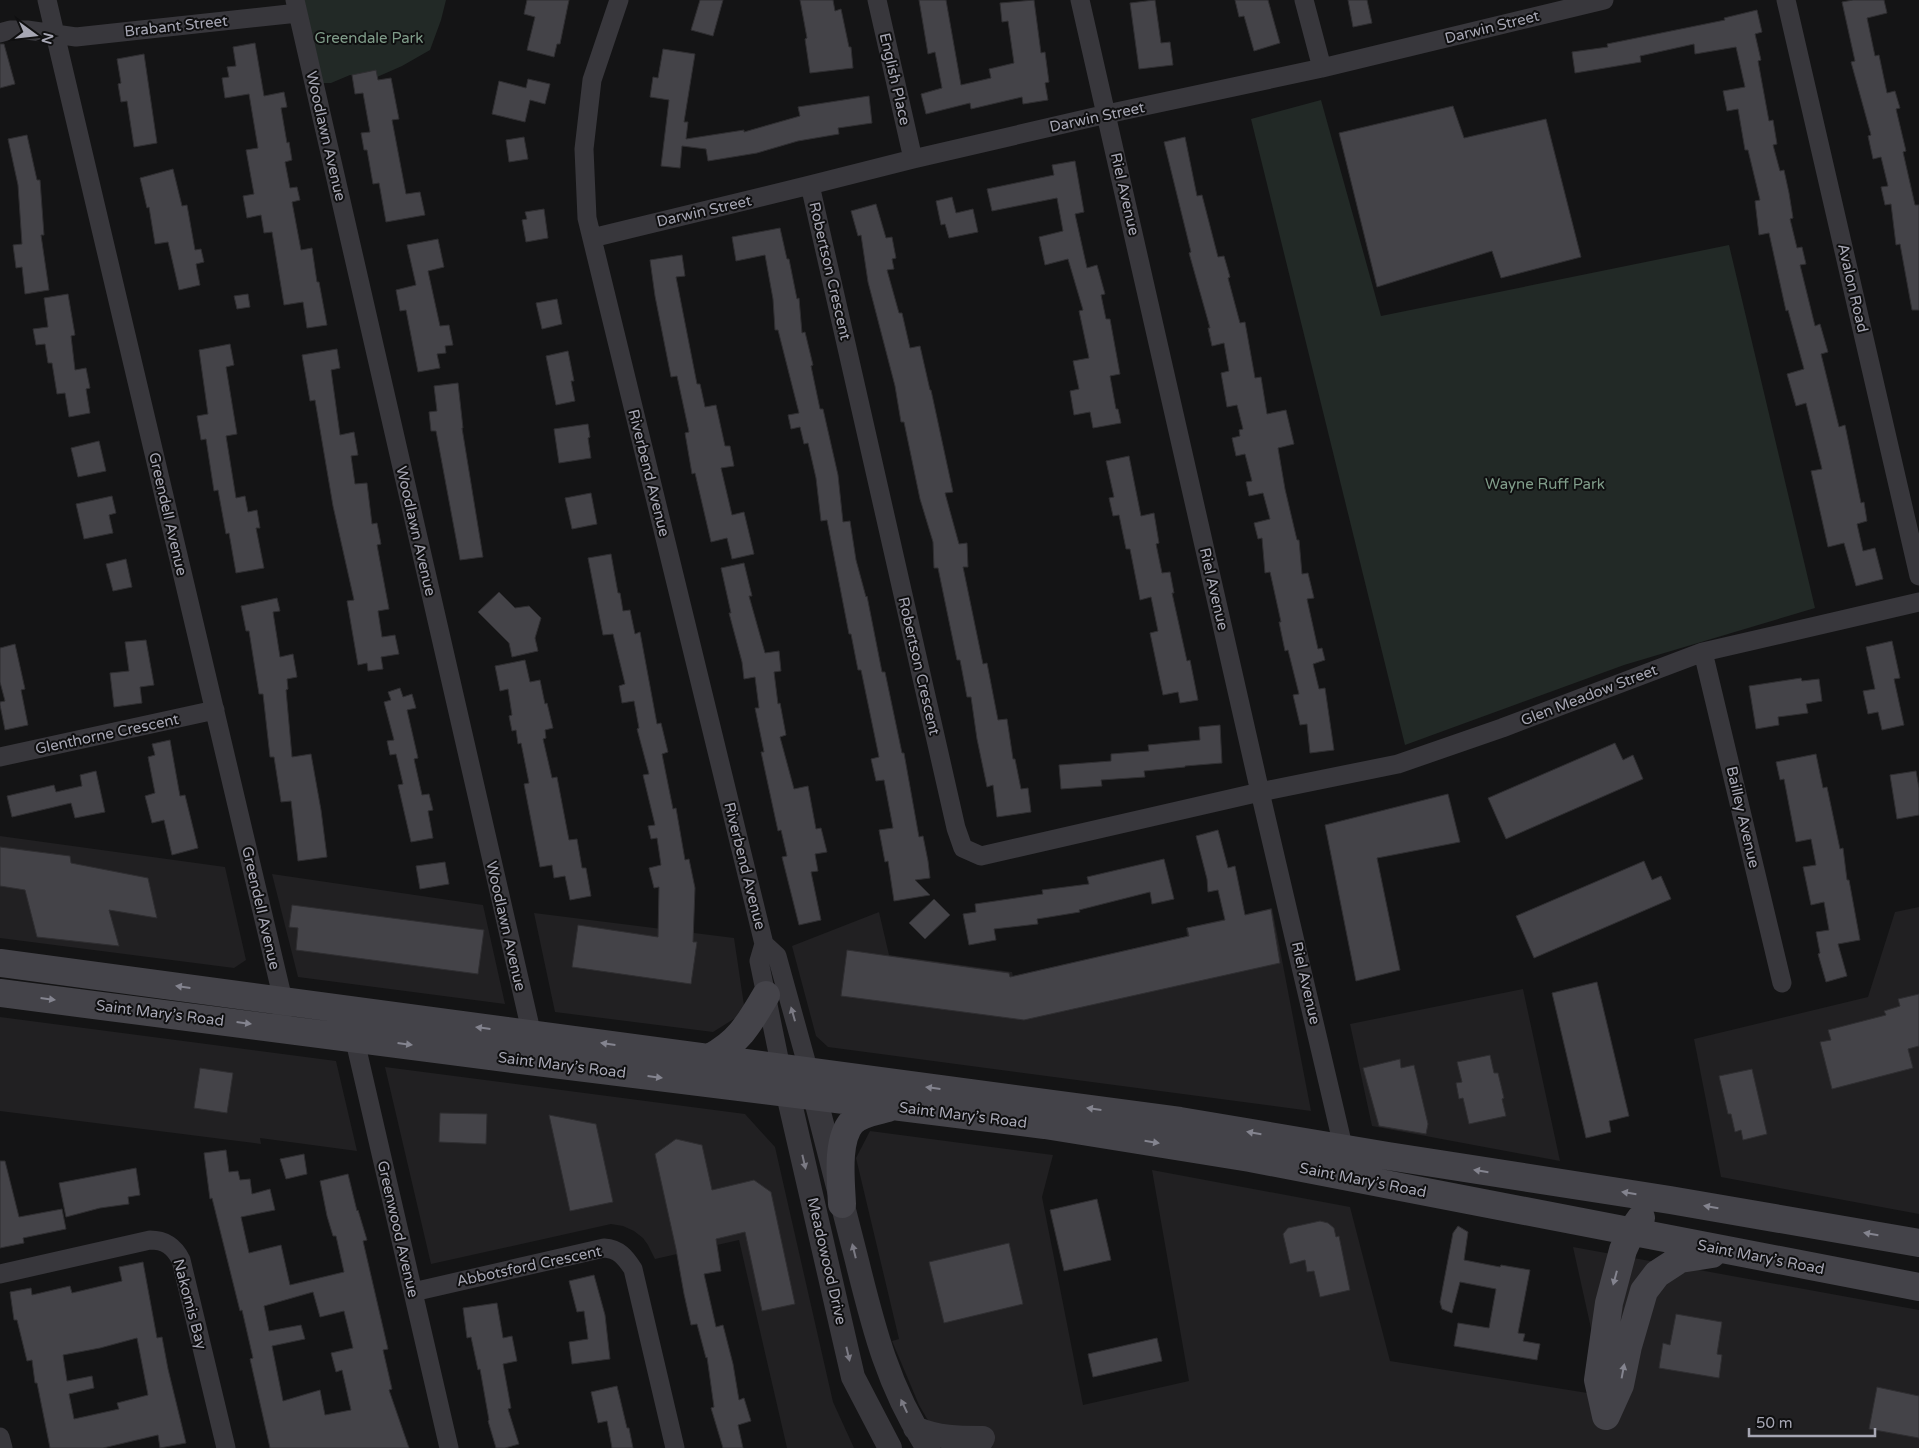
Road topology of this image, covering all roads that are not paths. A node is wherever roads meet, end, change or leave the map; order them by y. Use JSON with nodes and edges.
{"nodes":[{"id":1,"x":47,"y":0,"type":"edge"},
{"id":2,"x":619,"y":0,"type":"edge"},
{"id":3,"x":877,"y":0,"type":"edge"},
{"id":4,"x":1080,"y":0,"type":"edge"},
{"id":5,"x":1304,"y":0,"type":"edge"},
{"id":6,"x":1604,"y":0,"type":"edge"},
{"id":7,"x":1786,"y":0,"type":"edge"},
{"id":8,"x":296,"y":6,"type":"edge"},
{"id":9,"x":1547,"y":7,"type":"edge"},
{"id":10,"x":0,"y":33,"type":"edge"},
{"id":11,"x":54,"y":34,"type":"junction"},
{"id":12,"x":1322,"y":68,"type":"junction"},
{"id":13,"x":1107,"y":114,"type":"junction"},
{"id":14,"x":913,"y":158,"type":"junction"},
{"id":15,"x":810,"y":185,"type":"junction"},
{"id":16,"x":592,"y":238,"type":"junction"},
{"id":17,"x":1919,"y":576,"type":"edge"},
{"id":18,"x":1919,"y":602,"type":"edge"},
{"id":19,"x":1704,"y":652,"type":"junction"},
{"id":20,"x":215,"y":710,"type":"junction"},
{"id":21,"x":0,"y":757,"type":"edge"},
{"id":22,"x":1260,"y":792,"type":"junction"},
{"id":23,"x":764,"y":944,"type":"junction"},
{"id":24,"x":0,"y":963,"type":"edge"},
{"id":25,"x":1782,"y":983,"type":"dead end"},
{"id":26,"x":0,"y":993,"type":"edge"},
{"id":27,"x":766,"y":995,"type":"junction"},
{"id":28,"x":283,"y":1000,"type":"junction"},
{"id":29,"x":348,"y":1010,"type":"junction"},
{"id":30,"x":281,"y":1028,"type":"junction"},
{"id":31,"x":531,"y":1034,"type":"junction"},
{"id":32,"x":354,"y":1038,"type":"junction"},
{"id":33,"x":709,"y":1058,"type":"junction"},
{"id":34,"x":537,"y":1062,"type":"junction"},
{"id":35,"x":781,"y":1068,"type":"junction"},
{"id":36,"x":812,"y":1084,"type":"junction"},
{"id":37,"x":788,"y":1094,"type":"junction"},
{"id":38,"x":896,"y":1106,"type":"junction"},
{"id":39,"x":1344,"y":1149,"type":"junction"},
{"id":40,"x":1349,"y":1177,"type":"junction"},
{"id":41,"x":1530,"y":1178,"type":"junction"},
{"id":42,"x":1587,"y":1187,"type":"junction"},
{"id":43,"x":1670,"y":1200,"type":"junction"},
{"id":44,"x":842,"y":1204,"type":"junction"},
{"id":45,"x":1502,"y":1207,"type":"junction"},
{"id":46,"x":1548,"y":1216,"type":"junction"},
{"id":47,"x":1631,"y":1232,"type":"junction"},
{"id":48,"x":1919,"y":1243,"type":"edge"},
{"id":49,"x":1732,"y":1252,"type":"junction"},
{"id":50,"x":0,"y":1274,"type":"edge"},
{"id":51,"x":1919,"y":1287,"type":"edge"},
{"id":52,"x":413,"y":1292,"type":"junction"},
{"id":53,"x":914,"y":1428,"type":"junction"},
{"id":54,"x":0,"y":1436,"type":"edge"},
{"id":55,"x":3,"y":1448,"type":"edge"},
{"id":56,"x":226,"y":1448,"type":"edge"},
{"id":57,"x":449,"y":1448,"type":"edge"},
{"id":58,"x":675,"y":1448,"type":"edge"},
{"id":59,"x":890,"y":1448,"type":"edge"},
{"id":60,"x":928,"y":1448,"type":"edge"},
{"id":61,"x":977,"y":1448,"type":"edge"}],
"edges":[{"from":1,"to":11,"type":"street","name":"Greendell Avenue"},
{"from":2,"to":16,"type":"street","name":"Riverbend Avenue"},
{"from":3,"to":14,"type":"street","name":"English Place"},
{"from":4,"to":13,"type":"street","name":"Riel Avenue"},
{"from":5,"to":12,"type":"street"},
{"from":6,"to":9,"type":"street","name":"Darwin Street"},
{"from":7,"to":17,"type":"street","name":"Avalon Road"},
{"from":8,"to":11,"type":"street","name":"Brabant Street"},
{"from":8,"to":31,"type":"street","name":"Woodlawn Avenue"},
{"from":9,"to":12,"type":"street","name":"Darwin Street"},
{"from":10,"to":11,"type":"street"},
{"from":11,"to":20,"type":"street","name":"Greendell Avenue"},
{"from":12,"to":13,"type":"street","name":"Darwin Street"},
{"from":13,"to":14,"type":"street","name":"Darwin Street"},
{"from":13,"to":22,"type":"street","name":"Riel Avenue"},
{"from":14,"to":15,"type":"street","name":"Darwin Street"},
{"from":15,"to":16,"type":"street","name":"Darwin Street"},
{"from":15,"to":22,"type":"street","name":"Robertson Crescent"},
{"from":16,"to":23,"type":"street","name":"Riverbend Avenue"},
{"from":18,"to":19,"type":"street","name":"Glen Meadow Street"},
{"from":19,"to":22,"type":"street","name":"Glen Meadow Street"},
{"from":19,"to":25,"type":"street","name":"Bailley Avenue"},
{"from":20,"to":21,"type":"street","name":"Glenthorne Crescent"},
{"from":20,"to":28,"type":"street","name":"Greendell Avenue"},
{"from":22,"to":39,"type":"street","name":"Riel Avenue"},
{"from":23,"to":27,"type":"street","name":"Riverbend Avenue"},
{"from":36,"to":23,"type":"street","name":"Riverbend Avenue","one_way":true},
{"from":28,"to":24,"type":"main road","name":"Saint Mary’s Road","one_way":true},
{"from":26,"to":30,"type":"main road","name":"Saint Mary’s Road","one_way":true},
{"from":27,"to":33,"type":"main road"},
{"from":27,"to":35,"type":"street","name":"Riverbend Avenue"},
{"from":28,"to":29,"type":"main road","name":"Saint Mary’s Road"},
{"from":28,"to":30,"type":"street","name":"Greendell Avenue"},
{"from":31,"to":29,"type":"main road","name":"Saint Mary’s Road","one_way":true},
{"from":29,"to":32,"type":"street","name":"Greenwood Avenue"},
{"from":30,"to":32,"type":"main road","name":"Saint Mary’s Road"},
{"from":33,"to":31,"type":"main road","name":"Saint Mary’s Road","one_way":true},
{"from":31,"to":34,"type":"street","name":"Woodlawn Avenue"},
{"from":32,"to":34,"type":"main road","name":"Saint Mary’s Road","one_way":true},
{"from":32,"to":52,"type":"street","name":"Greenwood Avenue"},
{"from":33,"to":35,"type":"main road","name":"Saint Mary’s Road"},
{"from":34,"to":37,"type":"main road","name":"Saint Mary’s Road","one_way":true},
{"from":35,"to":36,"type":"main road","name":"Saint Mary’s Road"},
{"from":35,"to":37,"type":"street","name":"Meadowood Drive"},
{"from":36,"to":37,"type":"main road","name":"Saint Mary’s Road"},
{"from":36,"to":38,"type":"main road","name":"Saint Mary’s Road"},
{"from":39,"to":36,"type":"main road","name":"Saint Mary’s Road","one_way":true},
{"from":36,"to":44,"type":"street","name":"Meadowood Drive"},
{"from":37,"to":59,"type":"street","name":"Meadowood Drive","one_way":true},
{"from":38,"to":40,"type":"main road","name":"Saint Mary’s Road","one_way":true},
{"from":38,"to":44,"type":"main road"},
{"from":39,"to":40,"type":"street","name":"Riel Avenue"},
{"from":41,"to":39,"type":"main road","name":"Saint Mary’s Road","one_way":true},
{"from":40,"to":45,"type":"main road","name":"Saint Mary’s Road"},
{"from":41,"to":42,"type":"main road","name":"Saint Mary’s Road"},
{"from":41,"to":45,"type":"main road"},
{"from":43,"to":42,"type":"main road","name":"Saint Mary’s Road","one_way":true},
{"from":42,"to":46,"type":"main road"},
{"from":43,"to":47,"type":"main road"},
{"from":48,"to":43,"type":"main road","name":"Saint Mary’s Road","one_way":true},
{"from":53,"to":44,"type":"street","name":"Meadowood Drive","one_way":true},
{"from":45,"to":46,"type":"main road","name":"Saint Mary’s Road"},
{"from":46,"to":47,"type":"main road","name":"Saint Mary’s Road"},
{"from":47,"to":49,"type":"main road","name":"Saint Mary’s Road"},
{"from":47,"to":49,"type":"main road","one_way":true},
{"from":49,"to":51,"type":"main road","name":"Saint Mary’s Road"},
{"from":50,"to":56,"type":"street","name":"Nakomis Bay"},
{"from":52,"to":57,"type":"street","name":"Greenwood Avenue"},
{"from":52,"to":58,"type":"street","name":"Abbotsford Crescent"},
{"from":53,"to":60,"type":"street","name":"Meadowood Drive"},
{"from":53,"to":61,"type":"street"},
{"from":54,"to":55,"type":"street"}]}
